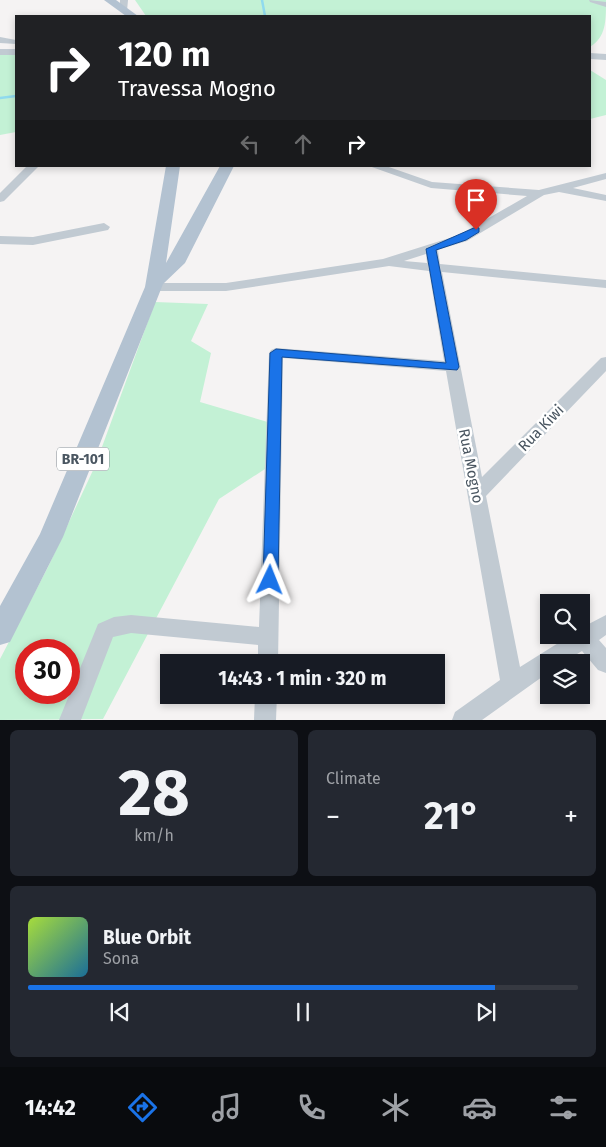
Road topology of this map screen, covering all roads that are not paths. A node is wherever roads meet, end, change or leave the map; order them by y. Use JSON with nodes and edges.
{"nodes":[{"id":1,"x":108,"y":0,"type":"edge"},
{"id":2,"x":593,"y":0,"type":"edge"},
{"id":3,"x":124,"y":4,"type":"edge"},
{"id":4,"x":606,"y":4,"type":"edge"},
{"id":5,"x":114,"y":15,"type":"edge"},
{"id":6,"x":133,"y":15,"type":"edge"},
{"id":7,"x":0,"y":33,"type":"edge"},
{"id":8,"x":8,"y":41,"type":"edge"},
{"id":9,"x":0,"y":52,"type":"edge"},
{"id":10,"x":15,"y":52,"type":"edge"},
{"id":11,"x":591,"y":56,"type":"edge"},
{"id":12,"x":606,"y":57,"type":"edge"},
{"id":13,"x":33,"y":167,"type":"edge"},
{"id":14,"x":174,"y":167,"type":"edge"},
{"id":15,"x":226,"y":167,"type":"edge"},
{"id":16,"x":381,"y":167,"type":"edge"},
{"id":17,"x":606,"y":176,"type":"edge"},
{"id":18,"x":559,"y":188,"type":"junction"},
{"id":19,"x":540,"y":193,"type":"junction"},
{"id":20,"x":606,"y":198,"type":"edge"},
{"id":21,"x":0,"y":199,"type":"edge"},
{"id":22,"x":104,"y":227,"type":"dead end"},
{"id":23,"x":0,"y":240,"type":"edge"},
{"id":24,"x":431,"y":249,"type":"junction"},
{"id":25,"x":385,"y":263,"type":"junction"},
{"id":26,"x":436,"y":267,"type":"junction"},
{"id":27,"x":155,"y":284,"type":"junction"},
{"id":28,"x":606,"y":284,"type":"edge"},
{"id":29,"x":606,"y":362,"type":"edge"},
{"id":30,"x":453,"y":367,"type":"junction"},
{"id":31,"x":476,"y":494,"type":"junction"},
{"id":32,"x":606,"y":624,"type":"edge"},
{"id":33,"x":0,"y":634,"type":"edge"},
{"id":34,"x":590,"y":635,"type":"edge"},
{"id":35,"x":269,"y":637,"type":"junction"},
{"id":36,"x":576,"y":644,"type":"edge"},
{"id":37,"x":589,"y":644,"type":"edge"},
{"id":38,"x":268,"y":654,"type":"edge"},
{"id":39,"x":606,"y":662,"type":"edge"},
{"id":40,"x":512,"y":684,"type":"junction"},
{"id":41,"x":266,"y":704,"type":"edge"},
{"id":42,"x":70,"y":720,"type":"edge"},
{"id":43,"x":265,"y":720,"type":"edge"},
{"id":44,"x":463,"y":720,"type":"edge"}],
"edges":[{"from":1,"to":3,"type":"main road"},
{"from":1,"to":5,"type":"main road"},
{"from":2,"to":4,"type":"street"},
{"from":3,"to":6,"type":"main road"},
{"from":7,"to":8,"type":"street"},
{"from":9,"to":10,"type":"street"},
{"from":11,"to":12,"type":"street"},
{"from":13,"to":21,"type":"street"},
{"from":14,"to":27,"type":"main road","number":"BR-101"},
{"from":15,"to":27,"type":"main road"},
{"from":16,"to":19,"type":"street"},
{"from":17,"to":18,"type":"street"},
{"from":18,"to":19,"type":"street"},
{"from":18,"to":20,"type":"street"},
{"from":19,"to":24,"type":"street"},
{"from":22,"to":23,"type":"street"},
{"from":24,"to":25,"type":"street"},
{"from":24,"to":26,"type":"street","name":"Rua Mogno"},
{"from":25,"to":26,"type":"street"},
{"from":25,"to":27,"type":"street"},
{"from":26,"to":28,"type":"street"},
{"from":26,"to":30,"type":"street","name":"Rua Mogno"},
{"from":27,"to":33,"type":"main road","number":"BR-101"},
{"from":29,"to":31,"type":"street","name":"Rua Kiwi"},
{"from":30,"to":31,"type":"street","name":"Rua Mogno"},
{"from":30,"to":35,"type":"street"},
{"from":31,"to":40,"type":"street","name":"Rua Mogno"},
{"from":32,"to":34,"type":"street"},
{"from":35,"to":38,"type":"street"},
{"from":35,"to":42,"type":"street"},
{"from":36,"to":40,"type":"street"},
{"from":37,"to":39,"type":"street"},
{"from":40,"to":44,"type":"street"},
{"from":41,"to":43,"type":"street"}]}
